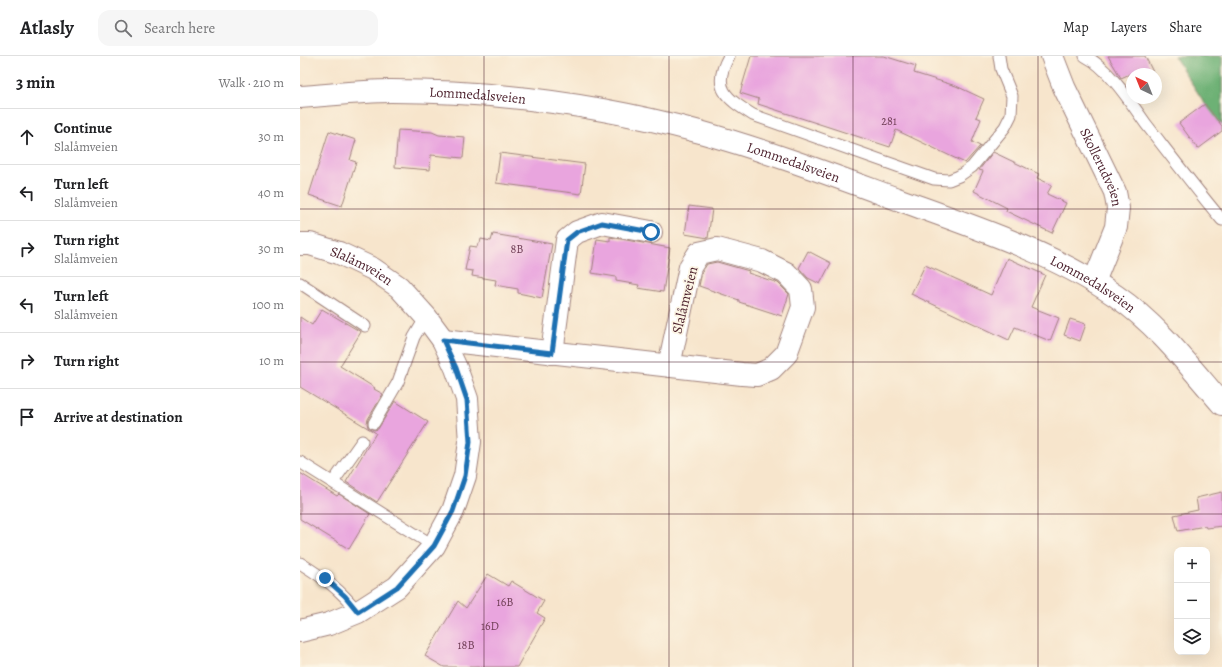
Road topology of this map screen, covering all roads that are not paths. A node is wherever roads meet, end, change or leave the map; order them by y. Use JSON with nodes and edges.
{"nodes":[{"id":1,"x":729,"y":56,"type":"edge"},
{"id":2,"x":999,"y":56,"type":"edge"},
{"id":3,"x":1054,"y":56,"type":"edge"},
{"id":4,"x":1086,"y":56,"type":"edge"},
{"id":5,"x":300,"y":97,"type":"edge"},
{"id":6,"x":1222,"y":220,"type":"edge"},
{"id":7,"x":651,"y":232,"type":"dead end"},
{"id":8,"x":300,"y":244,"type":"edge"},
{"id":9,"x":1094,"y":282,"type":"junction"},
{"id":10,"x":300,"y":283,"type":"edge"},
{"id":11,"x":426,"y":317,"type":"junction"},
{"id":12,"x":365,"y":326,"type":"dead end"},
{"id":13,"x":443,"y":340,"type":"junction"},
{"id":14,"x":552,"y":353,"type":"junction"},
{"id":15,"x":669,"y":366,"type":"junction"},
{"id":16,"x":1222,"y":404,"type":"edge"},
{"id":17,"x":374,"y":423,"type":"dead end"},
{"id":18,"x":362,"y":441,"type":"dead end"},
{"id":19,"x":300,"y":462,"type":"edge"},
{"id":20,"x":332,"y":482,"type":"junction"},
{"id":21,"x":434,"y":546,"type":"junction"},
{"id":22,"x":300,"y":563,"type":"edge"},
{"id":23,"x":358,"y":612,"type":"junction"},
{"id":24,"x":300,"y":631,"type":"edge"}],
"edges":[{"from":1,"to":2,"type":"lane"},
{"from":3,"to":9,"type":"street","name":"Skollerudveien"},
{"from":4,"to":6,"type":"lane"},
{"from":5,"to":9,"type":"street","name":"Lommedalsveien"},
{"from":7,"to":14,"type":"street"},
{"from":8,"to":11,"type":"street","name":"Slalåmveien"},
{"from":9,"to":16,"type":"street","name":"Lommedalsveien"},
{"from":10,"to":12,"type":"lane"},
{"from":11,"to":13,"type":"street","name":"Slalåmveien"},
{"from":11,"to":17,"type":"lane"},
{"from":13,"to":14,"type":"street","name":"Slalåmveien"},
{"from":13,"to":21,"type":"street","name":"Slalåmveien"},
{"from":14,"to":15,"type":"street","name":"Slalåmveien"},
{"from":15,"to":15,"type":"street","name":"Slalåmveien"},
{"from":18,"to":20,"type":"lane"},
{"from":19,"to":20,"type":"lane"},
{"from":20,"to":21,"type":"lane"},
{"from":21,"to":23,"type":"street","name":"Slalåmveien"},
{"from":22,"to":23,"type":"lane"},
{"from":23,"to":24,"type":"street","name":"Slalåmveien"}]}
